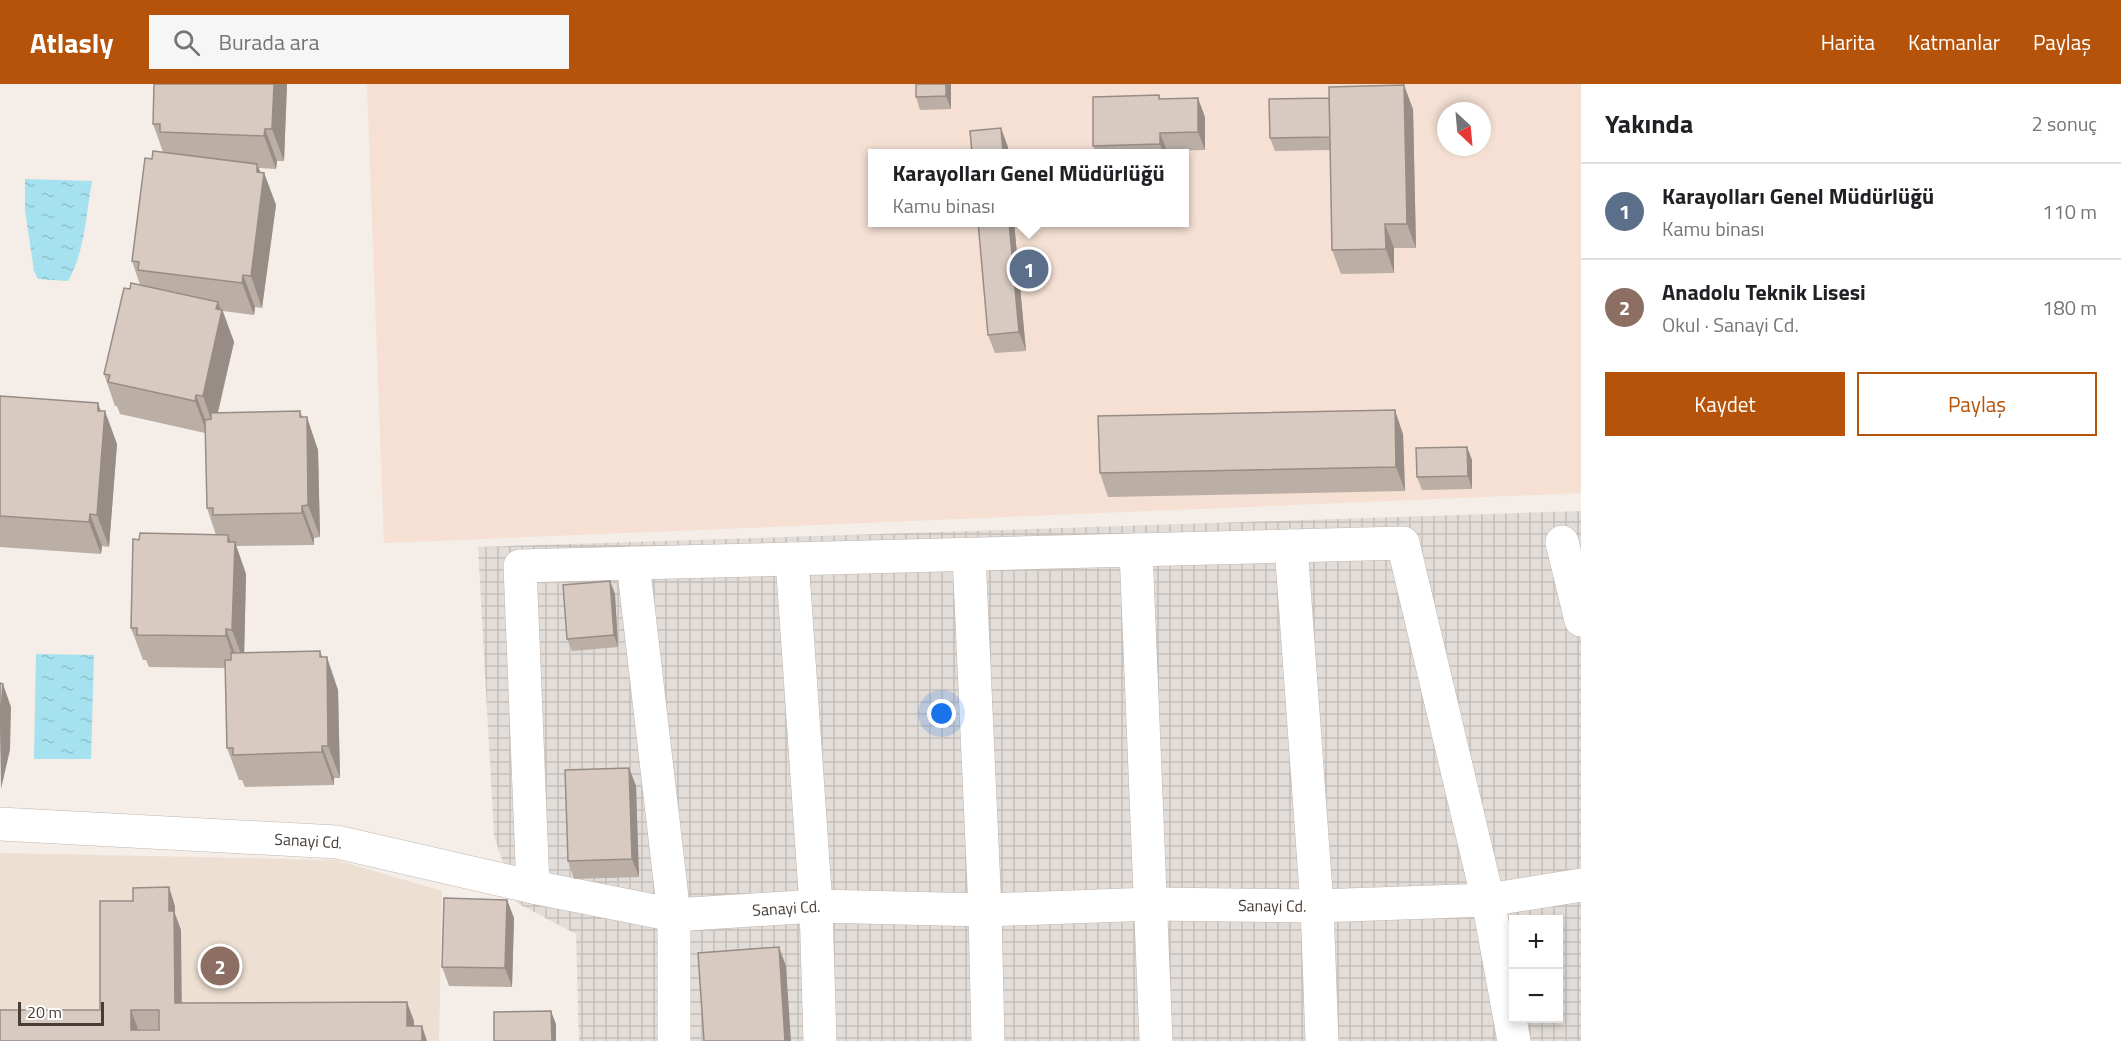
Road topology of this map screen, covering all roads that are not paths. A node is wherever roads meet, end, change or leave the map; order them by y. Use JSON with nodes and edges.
{"nodes":[{"id":1,"x":1562,"y":542,"type":"dead end"},
{"id":2,"x":1291,"y":546,"type":"junction"},
{"id":3,"x":1136,"y":550,"type":"junction"},
{"id":4,"x":969,"y":555,"type":"junction"},
{"id":5,"x":792,"y":559,"type":"junction"},
{"id":6,"x":633,"y":564,"type":"junction"},
{"id":7,"x":1581,"y":620,"type":"edge"},
{"id":8,"x":0,"y":824,"type":"edge"},
{"id":9,"x":1581,"y":885,"type":"edge"},
{"id":10,"x":532,"y":887,"type":"junction"},
{"id":11,"x":1488,"y":900,"type":"junction"},
{"id":12,"x":1152,"y":904,"type":"junction"},
{"id":13,"x":816,"y":906,"type":"junction"},
{"id":14,"x":1317,"y":906,"type":"junction"},
{"id":15,"x":985,"y":910,"type":"junction"},
{"id":16,"x":674,"y":915,"type":"junction"},
{"id":17,"x":674,"y":1041,"type":"edge"},
{"id":18,"x":820,"y":1041,"type":"edge"},
{"id":19,"x":988,"y":1041,"type":"edge"},
{"id":20,"x":1156,"y":1041,"type":"edge"},
{"id":21,"x":1322,"y":1041,"type":"edge"},
{"id":22,"x":1514,"y":1041,"type":"edge"}],
"edges":[{"from":1,"to":7,"type":"street"},
{"from":2,"to":3,"type":"street"},
{"from":2,"to":11,"type":"street"},
{"from":2,"to":14,"type":"street"},
{"from":3,"to":4,"type":"street"},
{"from":3,"to":12,"type":"street"},
{"from":4,"to":5,"type":"street"},
{"from":4,"to":15,"type":"street"},
{"from":5,"to":6,"type":"street"},
{"from":5,"to":13,"type":"street"},
{"from":6,"to":10,"type":"street"},
{"from":6,"to":16,"type":"street"},
{"from":8,"to":10,"type":"street","name":"Sanayi Cd."},
{"from":9,"to":11,"type":"street","name":"Sanayi Cd."},
{"from":10,"to":16,"type":"street","name":"Sanayi Cd."},
{"from":11,"to":14,"type":"street","name":"Sanayi Cd."},
{"from":11,"to":22,"type":"street"},
{"from":12,"to":14,"type":"street","name":"Sanayi Cd."},
{"from":12,"to":15,"type":"street","name":"Sanayi Cd."},
{"from":12,"to":20,"type":"street"},
{"from":13,"to":15,"type":"street","name":"Sanayi Cd."},
{"from":13,"to":16,"type":"street","name":"Sanayi Cd."},
{"from":13,"to":18,"type":"street"},
{"from":14,"to":21,"type":"street"},
{"from":15,"to":19,"type":"street"},
{"from":16,"to":17,"type":"street"}]}
